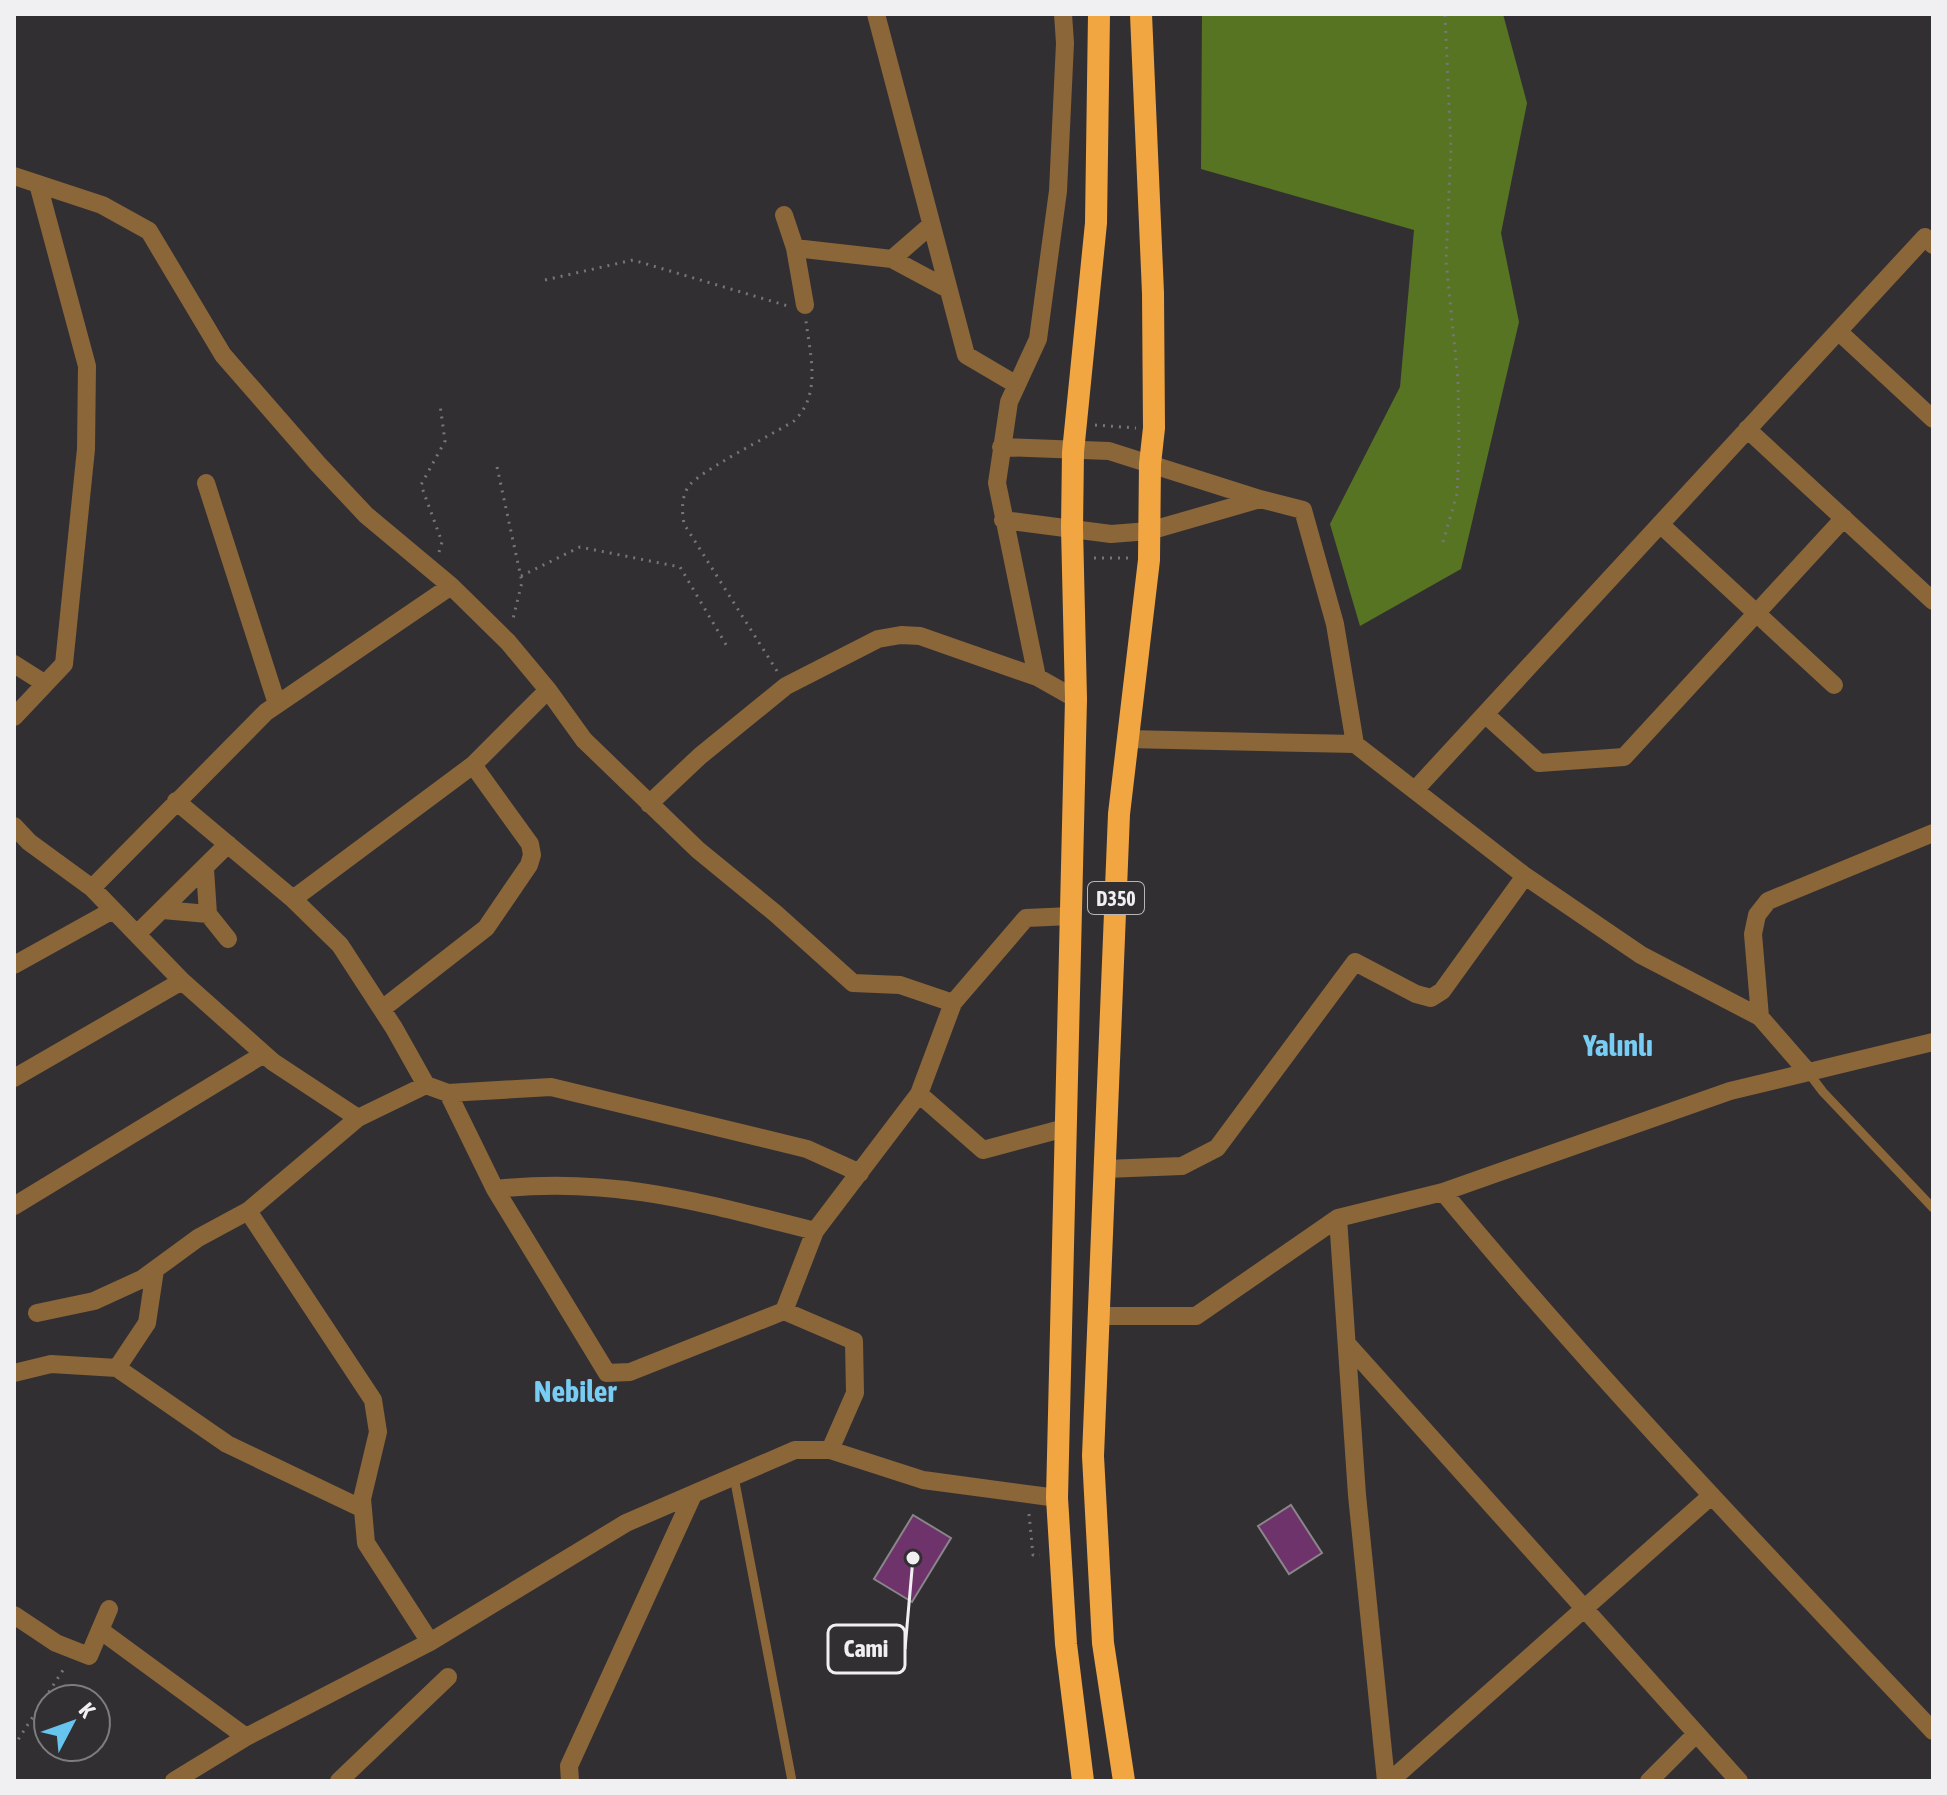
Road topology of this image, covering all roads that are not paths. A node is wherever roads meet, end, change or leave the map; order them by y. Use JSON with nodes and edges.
{"nodes":[{"id":1,"x":876,"y":14,"type":"edge"},
{"id":2,"x":1063,"y":14,"type":"edge"},
{"id":3,"x":1099,"y":14,"type":"edge"},
{"id":4,"x":1141,"y":14,"type":"edge"},
{"id":5,"x":14,"y":176,"type":"edge"},
{"id":6,"x":38,"y":184,"type":"junction"},
{"id":7,"x":784,"y":215,"type":"dead end"},
{"id":8,"x":931,"y":225,"type":"junction"},
{"id":9,"x":1933,"y":245,"type":"edge"},
{"id":10,"x":795,"y":248,"type":"junction"},
{"id":11,"x":892,"y":259,"type":"junction"},
{"id":12,"x":948,"y":289,"type":"junction"},
{"id":13,"x":805,"y":305,"type":"road end"},
{"id":14,"x":1838,"y":331,"type":"junction"},
{"id":15,"x":1017,"y":385,"type":"junction"},
{"id":16,"x":1933,"y":419,"type":"edge"},
{"id":17,"x":1747,"y":429,"type":"junction"},
{"id":18,"x":1001,"y":447,"type":"junction"},
{"id":19,"x":1073,"y":452,"type":"junction"},
{"id":20,"x":1150,"y":464,"type":"junction"},
{"id":21,"x":206,"y":483,"type":"dead end"},
{"id":22,"x":1260,"y":499,"type":"junction"},
{"id":23,"x":1844,"y":518,"type":"junction"},
{"id":24,"x":1003,"y":520,"type":"junction"},
{"id":25,"x":1660,"y":524,"type":"junction"},
{"id":26,"x":1072,"y":528,"type":"junction"},
{"id":27,"x":1149,"y":531,"type":"junction"},
{"id":28,"x":451,"y":586,"type":"junction"},
{"id":29,"x":1933,"y":601,"type":"edge"},
{"id":30,"x":1756,"y":613,"type":"junction"},
{"id":31,"x":14,"y":664,"type":"edge"},
{"id":32,"x":1037,"y":677,"type":"junction"},
{"id":33,"x":44,"y":683,"type":"junction"},
{"id":34,"x":1834,"y":685,"type":"dead end"},
{"id":35,"x":548,"y":690,"type":"junction"},
{"id":36,"x":1076,"y":699,"type":"junction"},
{"id":37,"x":277,"y":704,"type":"junction"},
{"id":38,"x":1485,"y":714,"type":"junction"},
{"id":39,"x":14,"y":717,"type":"edge"},
{"id":40,"x":1127,"y":739,"type":"junction"},
{"id":41,"x":1355,"y":744,"type":"junction"},
{"id":42,"x":473,"y":765,"type":"junction"},
{"id":43,"x":1415,"y":790,"type":"junction"},
{"id":44,"x":176,"y":801,"type":"junction"},
{"id":45,"x":649,"y":804,"type":"junction"},
{"id":46,"x":14,"y":826,"type":"edge"},
{"id":47,"x":1933,"y":833,"type":"edge"},
{"id":48,"x":228,"y":844,"type":"junction"},
{"id":49,"x":205,"y":869,"type":"junction"},
{"id":50,"x":1525,"y":876,"type":"junction"},
{"id":51,"x":92,"y":888,"type":"junction"},
{"id":52,"x":293,"y":899,"type":"junction"},
{"id":53,"x":113,"y":910,"type":"junction"},
{"id":54,"x":163,"y":910,"type":"junction"},
{"id":55,"x":208,"y":914,"type":"junction"},
{"id":56,"x":1071,"y":916,"type":"junction"},
{"id":57,"x":137,"y":934,"type":"junction"},
{"id":58,"x":228,"y":939,"type":"dead end"},
{"id":59,"x":14,"y":965,"type":"edge"},
{"id":60,"x":182,"y":981,"type":"junction"},
{"id":61,"x":953,"y":1003,"type":"junction"},
{"id":62,"x":382,"y":1009,"type":"junction"},
{"id":63,"x":1760,"y":1017,"type":"junction"},
{"id":64,"x":1933,"y":1042,"type":"edge"},
{"id":65,"x":264,"y":1054,"type":"junction"},
{"id":66,"x":1807,"y":1071,"type":"junction"},
{"id":67,"x":14,"y":1078,"type":"edge"},
{"id":68,"x":426,"y":1085,"type":"junction"},
{"id":69,"x":448,"y":1093,"type":"junction"},
{"id":70,"x":919,"y":1094,"type":"junction"},
{"id":71,"x":358,"y":1118,"type":"junction"},
{"id":72,"x":1065,"y":1128,"type":"junction"},
{"id":73,"x":1105,"y":1169,"type":"junction"},
{"id":74,"x":860,"y":1173,"type":"junction"},
{"id":75,"x":495,"y":1189,"type":"junction"},
{"id":76,"x":1443,"y":1192,"type":"junction"},
{"id":77,"x":14,"y":1206,"type":"edge"},
{"id":78,"x":1933,"y":1208,"type":"edge"},
{"id":79,"x":248,"y":1211,"type":"junction"},
{"id":80,"x":1338,"y":1218,"type":"junction"},
{"id":81,"x":815,"y":1231,"type":"junction"},
{"id":82,"x":155,"y":1270,"type":"junction"},
{"id":83,"x":784,"y":1311,"type":"junction"},
{"id":84,"x":37,"y":1313,"type":"dead end"},
{"id":85,"x":1099,"y":1316,"type":"junction"},
{"id":86,"x":1348,"y":1345,"type":"junction"},
{"id":87,"x":117,"y":1368,"type":"junction"},
{"id":88,"x":14,"y":1373,"type":"edge"},
{"id":89,"x":830,"y":1450,"type":"junction"},
{"id":90,"x":734,"y":1477,"type":"junction"},
{"id":91,"x":1711,"y":1496,"type":"junction"},
{"id":92,"x":692,"y":1497,"type":"junction"},
{"id":93,"x":1057,"y":1498,"type":"junction"},
{"id":94,"x":363,"y":1509,"type":"junction"},
{"id":95,"x":109,"y":1609,"type":"dead end"},
{"id":96,"x":1583,"y":1609,"type":"junction"},
{"id":97,"x":14,"y":1615,"type":"edge"},
{"id":98,"x":100,"y":1630,"type":"junction"},
{"id":99,"x":430,"y":1642,"type":"junction"},
{"id":100,"x":448,"y":1677,"type":"dead end"},
{"id":101,"x":1933,"y":1731,"type":"edge"},
{"id":102,"x":1696,"y":1734,"type":"junction"},
{"id":103,"x":246,"y":1737,"type":"junction"},
{"id":104,"x":569,"y":1773,"type":"edge"},
{"id":105,"x":174,"y":1781,"type":"edge"},
{"id":106,"x":339,"y":1781,"type":"edge"},
{"id":107,"x":553,"y":1781,"type":"edge"},
{"id":108,"x":792,"y":1781,"type":"edge"},
{"id":109,"x":1083,"y":1781,"type":"edge"},
{"id":110,"x":1124,"y":1781,"type":"edge"},
{"id":111,"x":1388,"y":1781,"type":"edge"},
{"id":112,"x":1649,"y":1781,"type":"edge"},
{"id":113,"x":1739,"y":1781,"type":"edge"}],
"edges":[{"from":1,"to":8,"type":"street"},
{"from":2,"to":15,"type":"street"},
{"from":3,"to":19,"type":"highway","number":"D350"},
{"from":4,"to":20,"type":"highway","number":"D350"},
{"from":5,"to":6,"type":"street"},
{"from":6,"to":28,"type":"street"},
{"from":6,"to":33,"type":"street"},
{"from":7,"to":10,"type":"street"},
{"from":8,"to":11,"type":"street"},
{"from":8,"to":12,"type":"street"},
{"from":9,"to":14,"type":"street"},
{"from":10,"to":11,"type":"street"},
{"from":10,"to":13,"type":"street"},
{"from":11,"to":12,"type":"street"},
{"from":12,"to":15,"type":"street"},
{"from":14,"to":16,"type":"street"},
{"from":14,"to":17,"type":"street"},
{"from":15,"to":18,"type":"street"},
{"from":17,"to":23,"type":"street"},
{"from":17,"to":25,"type":"street"},
{"from":18,"to":19,"type":"street"},
{"from":18,"to":24,"type":"street"},
{"from":19,"to":20,"type":"street"},
{"from":19,"to":26,"type":"highway","number":"D350"},
{"from":20,"to":22,"type":"street"},
{"from":20,"to":27,"type":"highway","number":"D350"},
{"from":21,"to":37,"type":"street"},
{"from":22,"to":27,"type":"street"},
{"from":22,"to":41,"type":"street"},
{"from":23,"to":29,"type":"street"},
{"from":23,"to":30,"type":"street"},
{"from":24,"to":26,"type":"street"},
{"from":24,"to":32,"type":"street"},
{"from":25,"to":30,"type":"street"},
{"from":25,"to":38,"type":"street"},
{"from":26,"to":27,"type":"street"},
{"from":26,"to":36,"type":"highway","number":"D350"},
{"from":27,"to":40,"type":"highway","number":"D350"},
{"from":28,"to":35,"type":"street"},
{"from":28,"to":37,"type":"street"},
{"from":30,"to":34,"type":"street"},
{"from":30,"to":38,"type":"street"},
{"from":31,"to":33,"type":"street"},
{"from":32,"to":36,"type":"street"},
{"from":32,"to":45,"type":"street"},
{"from":33,"to":39,"type":"street"},
{"from":35,"to":42,"type":"street"},
{"from":35,"to":45,"type":"street"},
{"from":36,"to":56,"type":"highway","number":"D350"},
{"from":37,"to":44,"type":"street"},
{"from":38,"to":43,"type":"street"},
{"from":40,"to":41,"type":"street"},
{"from":40,"to":73,"type":"highway","number":"D350"},
{"from":41,"to":43,"type":"street"},
{"from":42,"to":52,"type":"street"},
{"from":42,"to":62,"type":"street"},
{"from":43,"to":50,"type":"street"},
{"from":44,"to":48,"type":"street"},
{"from":44,"to":51,"type":"street"},
{"from":45,"to":61,"type":"street"},
{"from":46,"to":51,"type":"street"},
{"from":47,"to":63,"type":"street"},
{"from":48,"to":49,"type":"street"},
{"from":48,"to":52,"type":"street"},
{"from":49,"to":54,"type":"street"},
{"from":49,"to":55,"type":"street"},
{"from":50,"to":63,"type":"street"},
{"from":50,"to":73,"type":"street"},
{"from":51,"to":53,"type":"street"},
{"from":52,"to":62,"type":"street"},
{"from":53,"to":57,"type":"street"},
{"from":53,"to":59,"type":"street"},
{"from":54,"to":55,"type":"street"},
{"from":54,"to":57,"type":"street"},
{"from":55,"to":58,"type":"street"},
{"from":56,"to":61,"type":"street"},
{"from":56,"to":72,"type":"highway","number":"D350"},
{"from":57,"to":60,"type":"street"},
{"from":60,"to":65,"type":"street"},
{"from":60,"to":67,"type":"street"},
{"from":61,"to":70,"type":"street"},
{"from":62,"to":68,"type":"street"},
{"from":63,"to":66,"type":"street"},
{"from":64,"to":66,"type":"street"},
{"from":65,"to":71,"type":"street"},
{"from":65,"to":77,"type":"street"},
{"from":66,"to":76,"type":"street"},
{"from":66,"to":78,"type":"lane"},
{"from":68,"to":69,"type":"street"},
{"from":68,"to":71,"type":"street"},
{"from":69,"to":74,"type":"street"},
{"from":69,"to":75,"type":"street"},
{"from":70,"to":72,"type":"street"},
{"from":70,"to":74,"type":"street"},
{"from":71,"to":79,"type":"street"},
{"from":72,"to":93,"type":"highway","number":"D350"},
{"from":73,"to":85,"type":"highway","number":"D350"},
{"from":74,"to":81,"type":"street"},
{"from":75,"to":81,"type":"street"},
{"from":75,"to":83,"type":"street"},
{"from":76,"to":80,"type":"street"},
{"from":76,"to":91,"type":"street"},
{"from":79,"to":82,"type":"street"},
{"from":79,"to":94,"type":"street"},
{"from":80,"to":85,"type":"street"},
{"from":80,"to":86,"type":"street"},
{"from":81,"to":83,"type":"street"},
{"from":82,"to":84,"type":"street"},
{"from":82,"to":87,"type":"street"},
{"from":83,"to":89,"type":"street"},
{"from":85,"to":110,"type":"highway","number":"D350"},
{"from":86,"to":96,"type":"street"},
{"from":86,"to":111,"type":"street"},
{"from":87,"to":88,"type":"street"},
{"from":87,"to":94,"type":"street"},
{"from":89,"to":90,"type":"street"},
{"from":89,"to":93,"type":"street"},
{"from":90,"to":92,"type":"street"},
{"from":90,"to":108,"type":"lane"},
{"from":91,"to":96,"type":"street"},
{"from":91,"to":101,"type":"street"},
{"from":92,"to":99,"type":"street"},
{"from":92,"to":104,"type":"street"},
{"from":93,"to":109,"type":"highway","number":"D350"},
{"from":94,"to":99,"type":"street"},
{"from":95,"to":98,"type":"street"},
{"from":96,"to":102,"type":"street"},
{"from":96,"to":111,"type":"street"},
{"from":97,"to":98,"type":"street"},
{"from":98,"to":103,"type":"street"},
{"from":99,"to":103,"type":"street"},
{"from":100,"to":106,"type":"street"},
{"from":102,"to":112,"type":"street"},
{"from":102,"to":113,"type":"street"},
{"from":103,"to":105,"type":"street"},
{"from":104,"to":107,"type":"street"}]}
